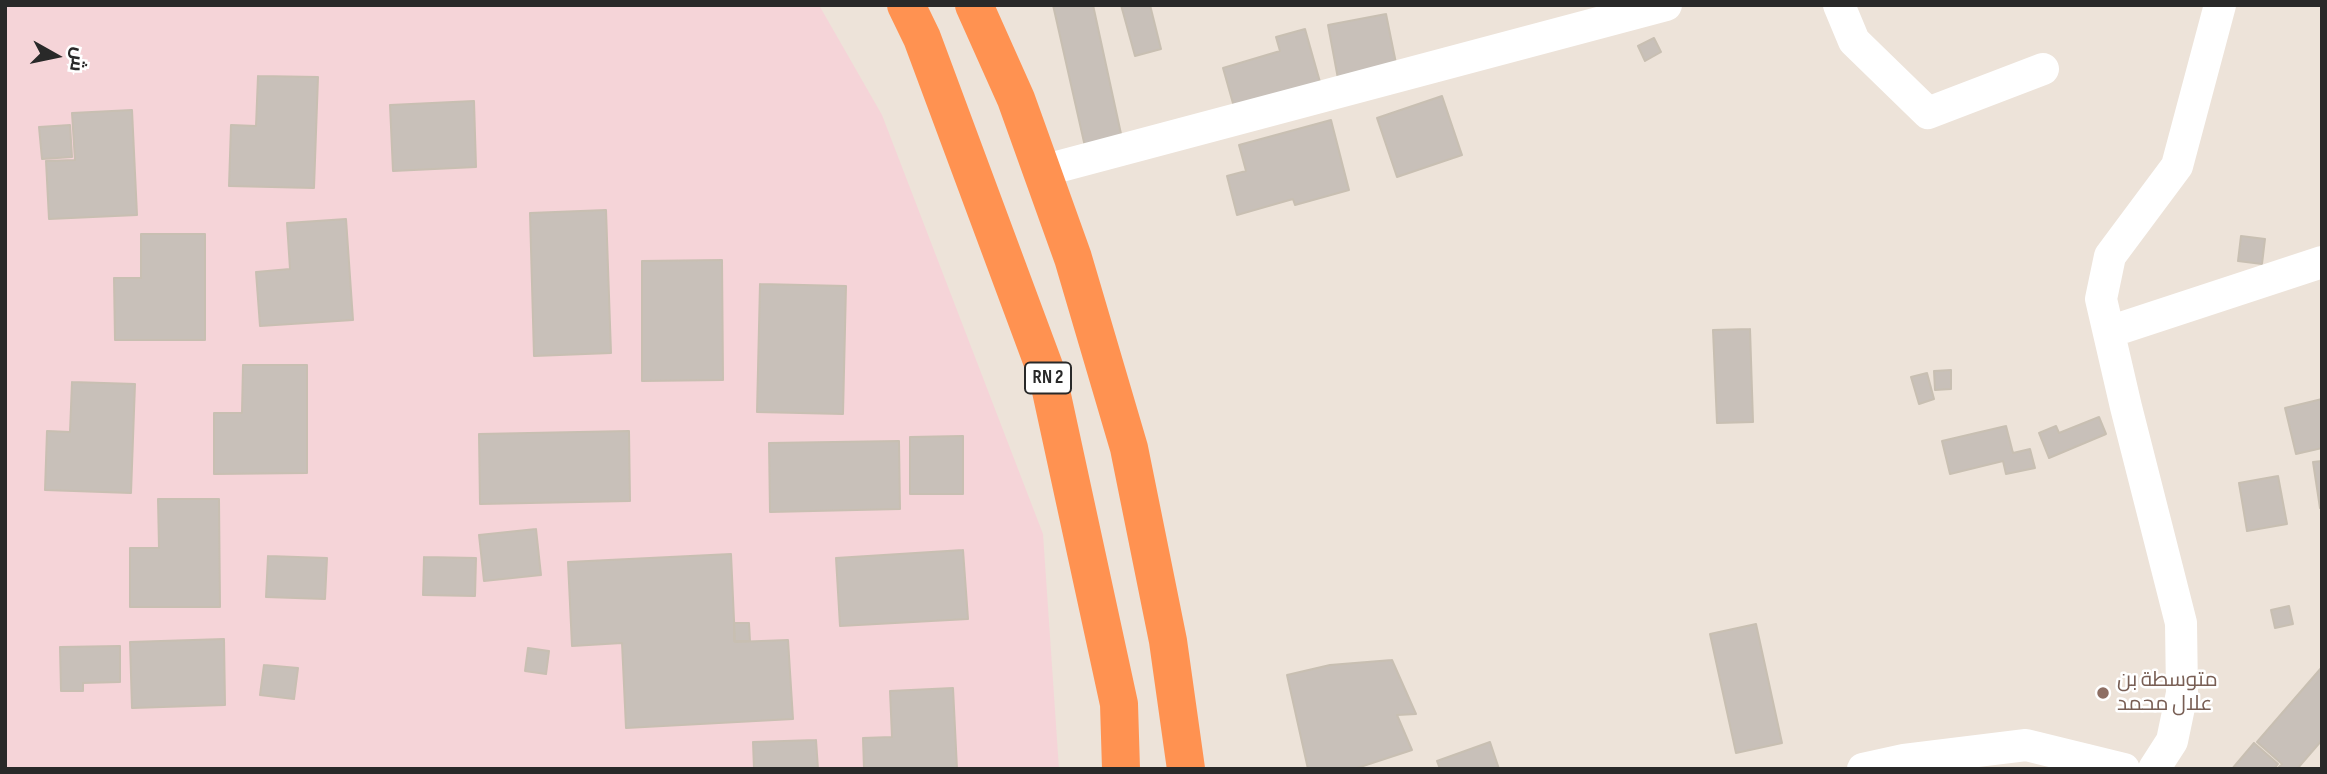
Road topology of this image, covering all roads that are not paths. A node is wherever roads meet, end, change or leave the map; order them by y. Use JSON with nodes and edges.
{"nodes":[{"id":1,"x":906,"y":5,"type":"edge"},
{"id":2,"x":974,"y":5,"type":"edge"},
{"id":3,"x":1666,"y":5,"type":"edge"},
{"id":4,"x":1839,"y":5,"type":"edge"},
{"id":5,"x":2220,"y":5,"type":"edge"},
{"id":6,"x":2043,"y":69,"type":"dead end"},
{"id":7,"x":1042,"y":171,"type":"junction"},
{"id":8,"x":2322,"y":262,"type":"edge"},
{"id":9,"x":2109,"y":332,"type":"junction"},
{"id":10,"x":1904,"y":764,"type":"edge"},
{"id":11,"x":1121,"y":769,"type":"edge"},
{"id":12,"x":1186,"y":769,"type":"edge"},
{"id":13,"x":1863,"y":769,"type":"edge"},
{"id":14,"x":2124,"y":769,"type":"edge"},
{"id":15,"x":2154,"y":769,"type":"edge"}],
"edges":[{"from":1,"to":11,"type":"highway","number":"RN 2"},
{"from":2,"to":7,"type":"highway"},
{"from":3,"to":7,"type":"street"},
{"from":4,"to":6,"type":"street"},
{"from":5,"to":9,"type":"street"},
{"from":7,"to":12,"type":"highway"},
{"from":8,"to":9,"type":"street"},
{"from":9,"to":15,"type":"street"},
{"from":10,"to":13,"type":"street"},
{"from":10,"to":14,"type":"street"}]}
